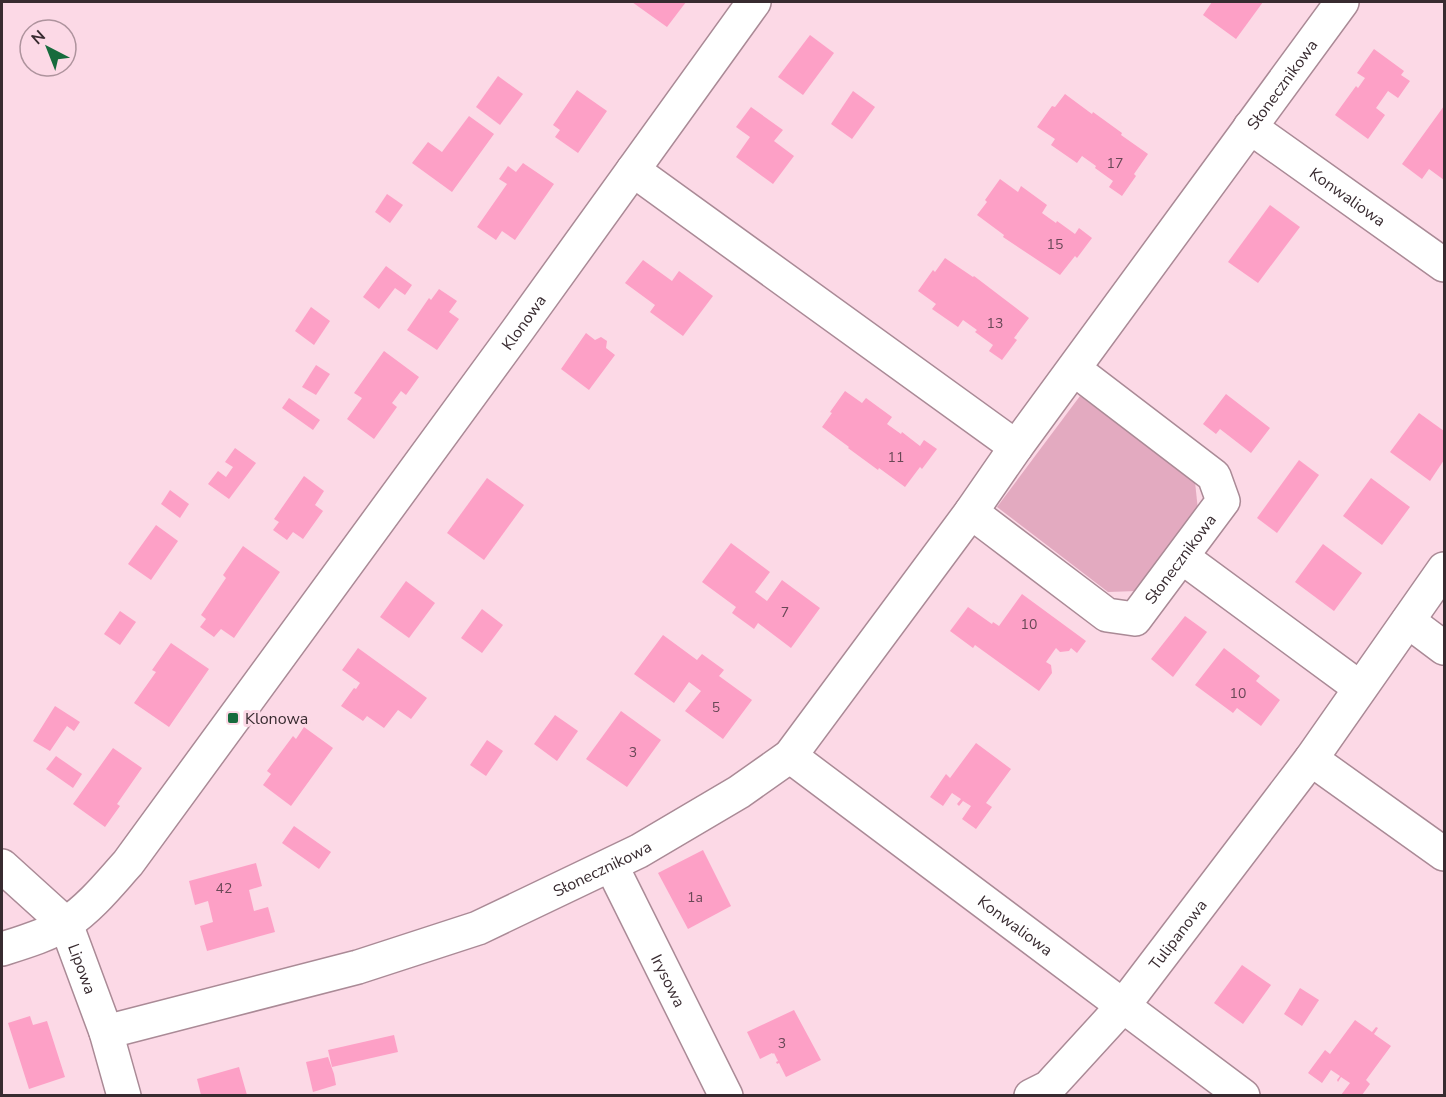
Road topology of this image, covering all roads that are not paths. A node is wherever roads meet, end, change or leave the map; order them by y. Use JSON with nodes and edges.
{"nodes":[{"id":1,"x":754,"y":2,"type":"edge"},
{"id":2,"x":1342,"y":2,"type":"edge"},
{"id":3,"x":1250,"y":127,"type":"junction"},
{"id":4,"x":633,"y":170,"type":"junction"},
{"id":5,"x":1444,"y":265,"type":"edge"},
{"id":6,"x":1074,"y":369,"type":"junction"},
{"id":7,"x":1016,"y":447,"type":"junction"},
{"id":8,"x":971,"y":512,"type":"junction"},
{"id":9,"x":1182,"y":557,"type":"junction"},
{"id":10,"x":1444,"y":569,"type":"edge"},
{"id":11,"x":1408,"y":621,"type":"junction"},
{"id":12,"x":1444,"y":648,"type":"edge"},
{"id":13,"x":1360,"y":688,"type":"junction"},
{"id":14,"x":790,"y":756,"type":"junction"},
{"id":15,"x":1311,"y":759,"type":"junction"},
{"id":16,"x":1444,"y":854,"type":"edge"},
{"id":17,"x":611,"y":865,"type":"junction"},
{"id":18,"x":2,"y":866,"type":"edge"},
{"id":19,"x":66,"y":924,"type":"junction"},
{"id":20,"x":2,"y":949,"type":"edge"},
{"id":21,"x":1123,"y":1006,"type":"junction"},
{"id":22,"x":106,"y":1032,"type":"junction"},
{"id":23,"x":124,"y":1095,"type":"edge"},
{"id":24,"x":726,"y":1095,"type":"edge"},
{"id":25,"x":1031,"y":1095,"type":"edge"},
{"id":26,"x":1243,"y":1095,"type":"edge"}],
"edges":[{"from":1,"to":4,"type":"street","name":"Klonowa"},
{"from":2,"to":3,"type":"street","name":"Słonecznikowa"},
{"from":3,"to":5,"type":"street","name":"Konwaliowa"},
{"from":3,"to":6,"type":"street","name":"Słonecznikowa"},
{"from":4,"to":7,"type":"street"},
{"from":4,"to":19,"type":"street","name":"Klonowa"},
{"from":6,"to":7,"type":"street","name":"Słonecznikowa"},
{"from":6,"to":9,"type":"street","name":"Słonecznikowa"},
{"from":7,"to":8,"type":"street","name":"Słonecznikowa"},
{"from":8,"to":9,"type":"street","name":"Słonecznikowa"},
{"from":8,"to":14,"type":"street","name":"Słonecznikowa"},
{"from":9,"to":13,"type":"street"},
{"from":10,"to":11,"type":"street","name":"Tulipanowa"},
{"from":11,"to":12,"type":"street"},
{"from":11,"to":13,"type":"street","name":"Tulipanowa"},
{"from":13,"to":15,"type":"street","name":"Tulipanowa"},
{"from":14,"to":17,"type":"street","name":"Słonecznikowa"},
{"from":14,"to":21,"type":"street","name":"Konwaliowa"},
{"from":15,"to":16,"type":"street"},
{"from":15,"to":21,"type":"street","name":"Tulipanowa"},
{"from":17,"to":22,"type":"street","name":"Słonecznikowa"},
{"from":17,"to":24,"type":"street","name":"Irysowa"},
{"from":18,"to":19,"type":"street","name":"Lipowa"},
{"from":19,"to":20,"type":"street","name":"Klonowa"},
{"from":19,"to":22,"type":"street","name":"Lipowa"},
{"from":21,"to":25,"type":"street","name":"Tulipanowa"},
{"from":21,"to":26,"type":"street","name":"Konwaliowa"},
{"from":22,"to":23,"type":"street","name":"Lipowa"}]}
